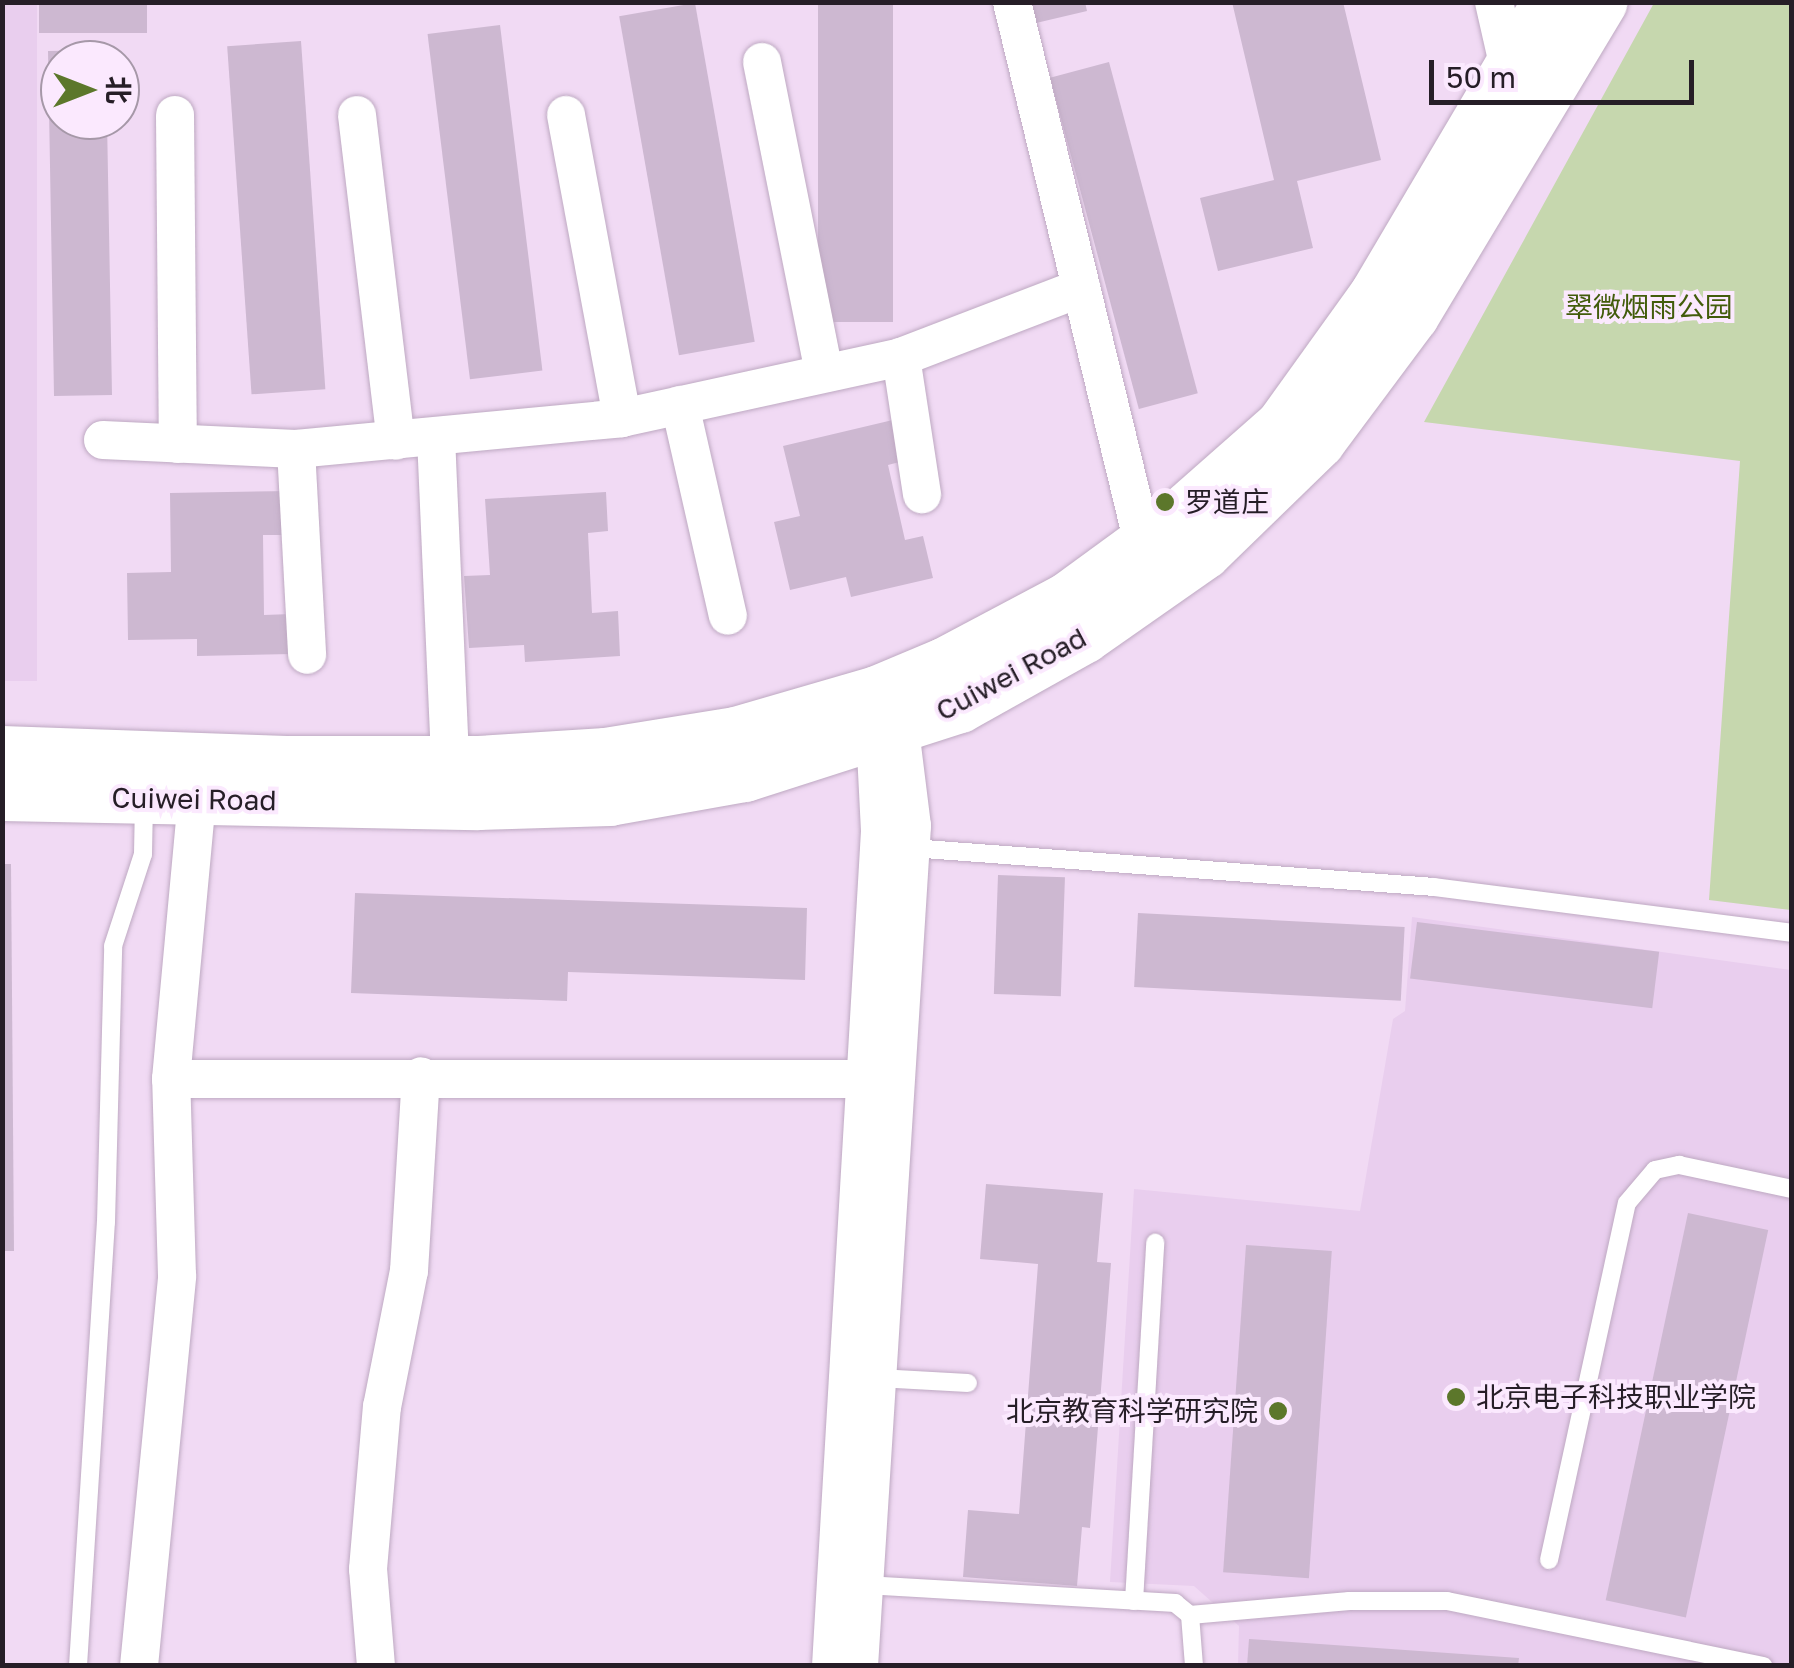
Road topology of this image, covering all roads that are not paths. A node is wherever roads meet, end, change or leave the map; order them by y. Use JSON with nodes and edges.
{"nodes":[{"id":1,"x":1012,"y":2,"type":"edge"},
{"id":2,"x":1494,"y":2,"type":"edge"},
{"id":3,"x":1549,"y":2,"type":"edge"},
{"id":4,"x":1602,"y":2,"type":"edge"},
{"id":5,"x":762,"y":62,"type":"dead end"},
{"id":6,"x":1510,"y":68,"type":"junction"},
{"id":7,"x":176,"y":115,"type":"dead end"},
{"id":8,"x":356,"y":115,"type":"dead end"},
{"id":9,"x":566,"y":115,"type":"dead end"},
{"id":10,"x":1081,"y":288,"type":"junction"},
{"id":11,"x":901,"y":357,"type":"junction"},
{"id":12,"x":824,"y":373,"type":"junction"},
{"id":13,"x":680,"y":405,"type":"junction"},
{"id":14,"x":622,"y":418,"type":"junction"},
{"id":15,"x":436,"y":436,"type":"junction"},
{"id":16,"x":104,"y":440,"type":"dead end"},
{"id":17,"x":396,"y":441,"type":"junction"},
{"id":18,"x":178,"y":444,"type":"junction"},
{"id":19,"x":296,"y":449,"type":"junction"},
{"id":20,"x":922,"y":494,"type":"dead end"},
{"id":21,"x":1143,"y":542,"type":"junction"},
{"id":22,"x":728,"y":616,"type":"dead end"},
{"id":23,"x":307,"y":656,"type":"dead end"},
{"id":24,"x":883,"y":721,"type":"junction"},
{"id":25,"x":2,"y":752,"type":"edge"},
{"id":26,"x":450,"y":762,"type":"junction"},
{"id":27,"x":2,"y":795,"type":"edge"},
{"id":28,"x":144,"y":798,"type":"junction"},
{"id":29,"x":197,"y":799,"type":"junction"},
{"id":30,"x":911,"y":848,"type":"junction"},
{"id":31,"x":1792,"y":932,"type":"edge"},
{"id":32,"x":421,"y":1076,"type":"junction"},
{"id":33,"x":880,"y":1078,"type":"junction"},
{"id":34,"x":172,"y":1079,"type":"junction"},
{"id":35,"x":1792,"y":1189,"type":"edge"},
{"id":36,"x":1156,"y":1244,"type":"dead end"},
{"id":37,"x":878,"y":1378,"type":"junction"},
{"id":38,"x":968,"y":1383,"type":"dead end"},
{"id":39,"x":1549,"y":1560,"type":"dead end"},
{"id":40,"x":865,"y":1585,"type":"junction"},
{"id":41,"x":1134,"y":1601,"type":"junction"},
{"id":42,"x":1190,"y":1616,"type":"junction"},
{"id":43,"x":78,"y":1666,"type":"edge"},
{"id":44,"x":138,"y":1666,"type":"edge"},
{"id":45,"x":376,"y":1666,"type":"edge"},
{"id":46,"x":831,"y":1666,"type":"edge"},
{"id":47,"x":860,"y":1666,"type":"edge"},
{"id":48,"x":1194,"y":1666,"type":"edge"},
{"id":49,"x":1763,"y":1666,"type":"edge"}],
"edges":[{"from":1,"to":10,"type":"street"},
{"from":2,"to":6,"type":"street"},
{"from":3,"to":6,"type":"main road","name":"Cuiwei Road"},
{"from":4,"to":24,"type":"main road","name":"Cuiwei Road"},
{"from":5,"to":12,"type":"street"},
{"from":6,"to":21,"type":"main road","name":"Cuiwei Road"},
{"from":7,"to":18,"type":"street"},
{"from":8,"to":17,"type":"street"},
{"from":9,"to":14,"type":"street"},
{"from":10,"to":11,"type":"street"},
{"from":10,"to":21,"type":"street"},
{"from":11,"to":12,"type":"street"},
{"from":11,"to":20,"type":"street"},
{"from":12,"to":13,"type":"street"},
{"from":13,"to":14,"type":"street"},
{"from":13,"to":22,"type":"street"},
{"from":14,"to":15,"type":"street"},
{"from":15,"to":17,"type":"street"},
{"from":15,"to":26,"type":"street"},
{"from":16,"to":18,"type":"street"},
{"from":17,"to":19,"type":"street"},
{"from":18,"to":19,"type":"street"},
{"from":19,"to":23,"type":"street"},
{"from":21,"to":24,"type":"main road","name":"Cuiwei Road"},
{"from":24,"to":26,"type":"main road","name":"Cuiwei Road"},
{"from":24,"to":29,"type":"main road","name":"Cuiwei Road"},
{"from":24,"to":30,"type":"street"},
{"from":24,"to":33,"type":"street"},
{"from":25,"to":26,"type":"main road","name":"Cuiwei Road"},
{"from":27,"to":28,"type":"main road","name":"Cuiwei Road"},
{"from":28,"to":29,"type":"main road","name":"Cuiwei Road"},
{"from":28,"to":43,"type":"lane"},
{"from":29,"to":34,"type":"street"},
{"from":30,"to":31,"type":"lane"},
{"from":30,"to":33,"type":"street"},
{"from":32,"to":33,"type":"street"},
{"from":32,"to":34,"type":"street"},
{"from":32,"to":45,"type":"street"},
{"from":33,"to":37,"type":"street"},
{"from":33,"to":46,"type":"street"},
{"from":34,"to":44,"type":"street"},
{"from":35,"to":39,"type":"lane"},
{"from":36,"to":41,"type":"lane"},
{"from":37,"to":38,"type":"lane"},
{"from":37,"to":40,"type":"street"},
{"from":40,"to":41,"type":"lane"},
{"from":40,"to":47,"type":"street"},
{"from":41,"to":42,"type":"lane"},
{"from":42,"to":48,"type":"lane"},
{"from":42,"to":49,"type":"lane"}]}
